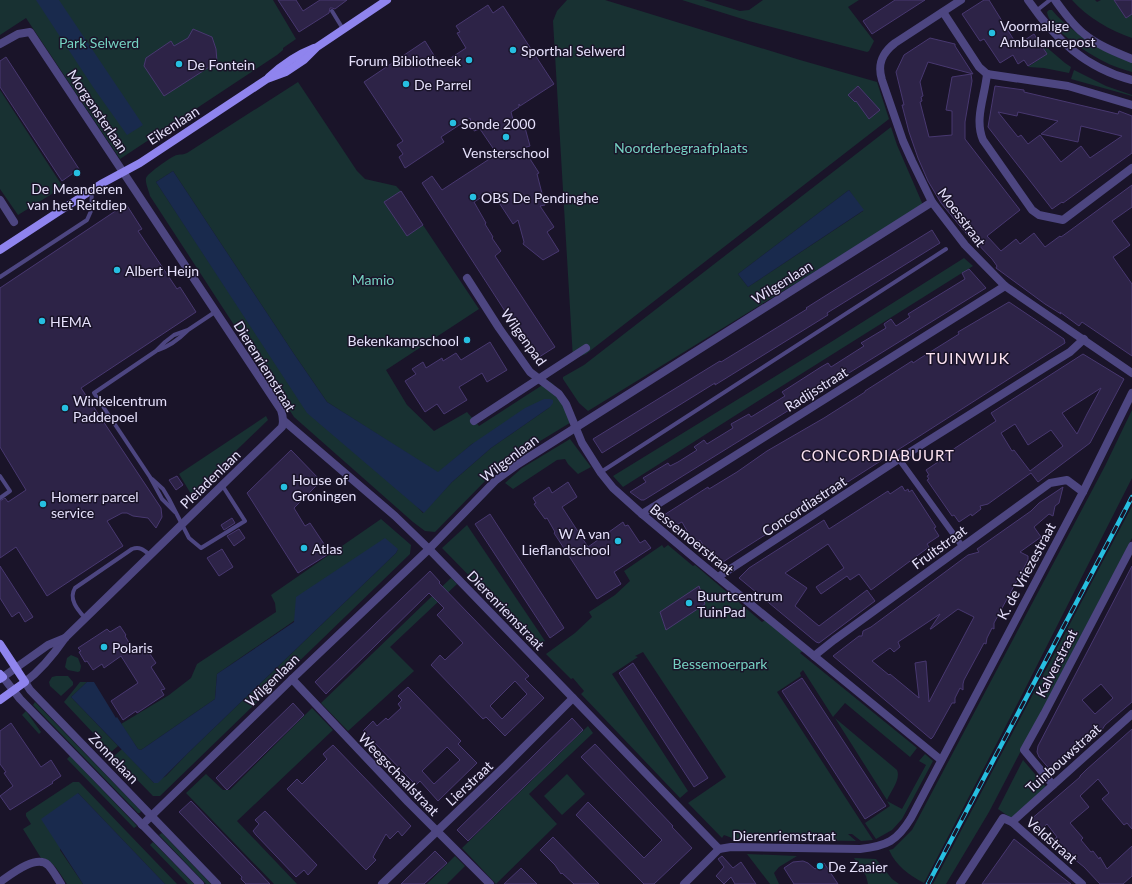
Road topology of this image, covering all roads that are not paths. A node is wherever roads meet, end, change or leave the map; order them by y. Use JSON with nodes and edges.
{"nodes":[{"id":1,"x":387,"y":0,"type":"edge"},
{"id":2,"x":961,"y":0,"type":"edge"},
{"id":3,"x":1028,"y":0,"type":"edge"},
{"id":4,"x":1050,"y":0,"type":"edge"},
{"id":5,"x":1054,"y":0,"type":"edge"},
{"id":6,"x":332,"y":11,"type":"dead end"},
{"id":7,"x":943,"y":12,"type":"junction"},
{"id":8,"x":1036,"y":12,"type":"junction"},
{"id":9,"x":343,"y":29,"type":"junction"},
{"id":10,"x":0,"y":44,"type":"edge"},
{"id":11,"x":1132,"y":59,"type":"edge"},
{"id":12,"x":987,"y":74,"type":"junction"},
{"id":13,"x":1132,"y":80,"type":"edge"},
{"id":14,"x":1132,"y":105,"type":"edge"},
{"id":15,"x":1132,"y":168,"type":"edge"},
{"id":16,"x":123,"y":172,"type":"junction"},
{"id":17,"x":92,"y":190,"type":"junction"},
{"id":18,"x":0,"y":200,"type":"edge"},
{"id":19,"x":932,"y":202,"type":"junction"},
{"id":20,"x":14,"y":222,"type":"dead end"},
{"id":21,"x":946,"y":249,"type":"dead end"},
{"id":22,"x":0,"y":250,"type":"edge"},
{"id":23,"x":0,"y":277,"type":"edge"},
{"id":24,"x":467,"y":278,"type":"dead end"},
{"id":25,"x":1005,"y":286,"type":"junction"},
{"id":26,"x":215,"y":312,"type":"junction"},
{"id":27,"x":1084,"y":339,"type":"junction"},
{"id":28,"x":586,"y":348,"type":"dead end"},
{"id":29,"x":1132,"y":373,"type":"edge"},
{"id":30,"x":539,"y":379,"type":"junction"},
{"id":31,"x":1132,"y":393,"type":"edge"},
{"id":32,"x":283,"y":420,"type":"junction"},
{"id":33,"x":474,"y":420,"type":"dead end"},
{"id":34,"x":575,"y":428,"type":"junction"},
{"id":35,"x":899,"y":460,"type":"junction"},
{"id":36,"x":600,"y":473,"type":"junction"},
{"id":37,"x":0,"y":476,"type":"edge"},
{"id":38,"x":222,"y":485,"type":"junction"},
{"id":39,"x":1083,"y":492,"type":"junction"},
{"id":40,"x":0,"y":498,"type":"edge"},
{"id":41,"x":642,"y":514,"type":"junction"},
{"id":42,"x":182,"y":525,"type":"junction"},
{"id":43,"x":962,"y":546,"type":"junction"},
{"id":44,"x":1132,"y":546,"type":"edge"},
{"id":45,"x":429,"y":549,"type":"junction"},
{"id":46,"x":150,"y":555,"type":"junction"},
{"id":47,"x":718,"y":577,"type":"junction"},
{"id":48,"x":85,"y":618,"type":"junction"},
{"id":49,"x":65,"y":638,"type":"junction"},
{"id":50,"x":0,"y":644,"type":"edge"},
{"id":51,"x":814,"y":656,"type":"junction"},
{"id":52,"x":16,"y":668,"type":"junction"},
{"id":53,"x":1,"y":677,"type":"edge"},
{"id":54,"x":292,"y":678,"type":"junction"},
{"id":55,"x":25,"y":682,"type":"junction"},
{"id":56,"x":14,"y":690,"type":"junction"},
{"id":57,"x":573,"y":698,"type":"junction"},
{"id":58,"x":0,"y":700,"type":"edge"},
{"id":59,"x":1132,"y":714,"type":"edge"},
{"id":60,"x":942,"y":760,"type":"junction"},
{"id":61,"x":1053,"y":785,"type":"junction"},
{"id":62,"x":151,"y":816,"type":"junction"},
{"id":63,"x":1012,"y":822,"type":"junction"},
{"id":64,"x":142,"y":825,"type":"junction"},
{"id":65,"x":436,"y":832,"type":"junction"},
{"id":66,"x":719,"y":849,"type":"junction"},
{"id":67,"x":0,"y":882,"type":"edge"},
{"id":68,"x":61,"y":884,"type":"edge"},
{"id":69,"x":200,"y":884,"type":"edge"},
{"id":70,"x":217,"y":884,"type":"edge"},
{"id":71,"x":382,"y":884,"type":"edge"},
{"id":72,"x":490,"y":884,"type":"edge"},
{"id":73,"x":684,"y":884,"type":"edge"},
{"id":74,"x":960,"y":884,"type":"edge"},
{"id":75,"x":1082,"y":884,"type":"edge"}],
"edges":[{"from":1,"to":9,"type":"main road","name":"Eikenlaan"},
{"from":2,"to":7,"type":"street","name":"Moesstraat"},
{"from":3,"to":8,"type":"street"},
{"from":4,"to":8,"type":"lane"},
{"from":5,"to":11,"type":"street"},
{"from":6,"to":9,"type":"lane"},
{"from":7,"to":12,"type":"street"},
{"from":7,"to":19,"type":"street","name":"Moesstraat"},
{"from":8,"to":13,"type":"street"},
{"from":9,"to":16,"type":"main road","name":"Eikenlaan"},
{"from":10,"to":16,"type":"street","name":"Morgensterlaan"},
{"from":12,"to":14,"type":"street"},
{"from":12,"to":15,"type":"street"},
{"from":16,"to":17,"type":"main road","name":"Eikenlaan"},
{"from":16,"to":26,"type":"street","name":"Dierenriemstraat"},
{"from":17,"to":22,"type":"main road","name":"Eikenlaan"},
{"from":17,"to":23,"type":"lane"},
{"from":18,"to":20,"type":"street"},
{"from":19,"to":25,"type":"street","name":"Moesstraat"},
{"from":19,"to":34,"type":"street","name":"Wilgenlaan"},
{"from":21,"to":36,"type":"lane"},
{"from":24,"to":30,"type":"street","name":"Wilgenpad"},
{"from":25,"to":27,"type":"street","name":"Moesstraat"},
{"from":25,"to":41,"type":"street","name":"Radijsstraat"},
{"from":26,"to":32,"type":"street","name":"Dierenriemstraat"},
{"from":26,"to":42,"type":"lane"},
{"from":27,"to":29,"type":"street","name":"Moesstraat"},
{"from":27,"to":35,"type":"street","name":"Concordiastraat"},
{"from":28,"to":30,"type":"street"},
{"from":30,"to":33,"type":"street"},
{"from":30,"to":34,"type":"street","name":"Wilgenpad"},
{"from":31,"to":39,"type":"street","name":"K. de Vriezestraat"},
{"from":32,"to":38,"type":"street","name":"Pleiadenlaan"},
{"from":32,"to":45,"type":"street","name":"Dierenriemstraat"},
{"from":34,"to":36,"type":"street","name":"Bessemoerstraat"},
{"from":34,"to":45,"type":"street","name":"Wilgenlaan"},
{"from":35,"to":43,"type":"street"},
{"from":35,"to":47,"type":"street","name":"Concordiastraat"},
{"from":36,"to":41,"type":"street","name":"Bessemoerstraat"},
{"from":37,"to":40,"type":"lane"},
{"from":38,"to":42,"type":"street","name":"Pleiadenlaan"},
{"from":38,"to":42,"type":"lane"},
{"from":39,"to":43,"type":"street","name":"Fruitstraat"},
{"from":39,"to":60,"type":"street","name":"K. de Vriezestraat"},
{"from":41,"to":47,"type":"street","name":"Bessemoerstraat"},
{"from":42,"to":46,"type":"street","name":"Pleiadenlaan"},
{"from":43,"to":51,"type":"street","name":"Fruitstraat"},
{"from":44,"to":61,"type":"street","name":"Kalverstraat"},
{"from":45,"to":54,"type":"street","name":"Wilgenlaan"},
{"from":45,"to":57,"type":"street","name":"Dierenriemstraat"},
{"from":46,"to":48,"type":"street","name":"Pleiadenlaan"},
{"from":46,"to":48,"type":"lane"},
{"from":47,"to":51,"type":"street","name":"Bessemoerstraat"},
{"from":48,"to":49,"type":"street","name":"Pleiadenlaan"},
{"from":49,"to":52,"type":"street","name":"Pleiadenlaan"},
{"from":49,"to":55,"type":"street","name":"Pleiadenlaan"},
{"from":50,"to":52,"type":"main road","name":"Zonnelaan"},
{"from":51,"to":60,"type":"street","name":"Bessemoerstraat"},
{"from":52,"to":53,"type":"street","name":"Pleiadenlaan"},
{"from":52,"to":55,"type":"main road","name":"Zonnelaan"},
{"from":53,"to":56,"type":"street","name":"Zonnelaan"},
{"from":54,"to":62,"type":"street","name":"Wilgenlaan"},
{"from":54,"to":65,"type":"street","name":"Weegschaalstraat"},
{"from":55,"to":56,"type":"main road","name":"Pleiadenlaan"},
{"from":55,"to":62,"type":"street","name":"Zonnelaan"},
{"from":56,"to":58,"type":"main road","name":"Pleiadenlaan"},
{"from":56,"to":64,"type":"street","name":"Zonnelaan"},
{"from":57,"to":65,"type":"street","name":"Lierstraat"},
{"from":57,"to":66,"type":"street","name":"Dierenriemstraat"},
{"from":59,"to":61,"type":"street","name":"Tuinbouwstraat"},
{"from":60,"to":66,"type":"street","name":"Dierenriemstraat"},
{"from":61,"to":63,"type":"street","name":"Tuinbouwstraat"},
{"from":62,"to":64,"type":"street","name":"Wilgenlaan"},
{"from":62,"to":70,"type":"street","name":"Zonnelaan"},
{"from":63,"to":74,"type":"street","name":"Veldstraat"},
{"from":63,"to":75,"type":"street","name":"Veldstraat"},
{"from":64,"to":69,"type":"street","name":"Zonnelaan"},
{"from":65,"to":71,"type":"street","name":"Lierstraat"},
{"from":65,"to":72,"type":"street","name":"Weegschaalstraat"},
{"from":66,"to":73,"type":"street"},
{"from":67,"to":68,"type":"street"}]}
